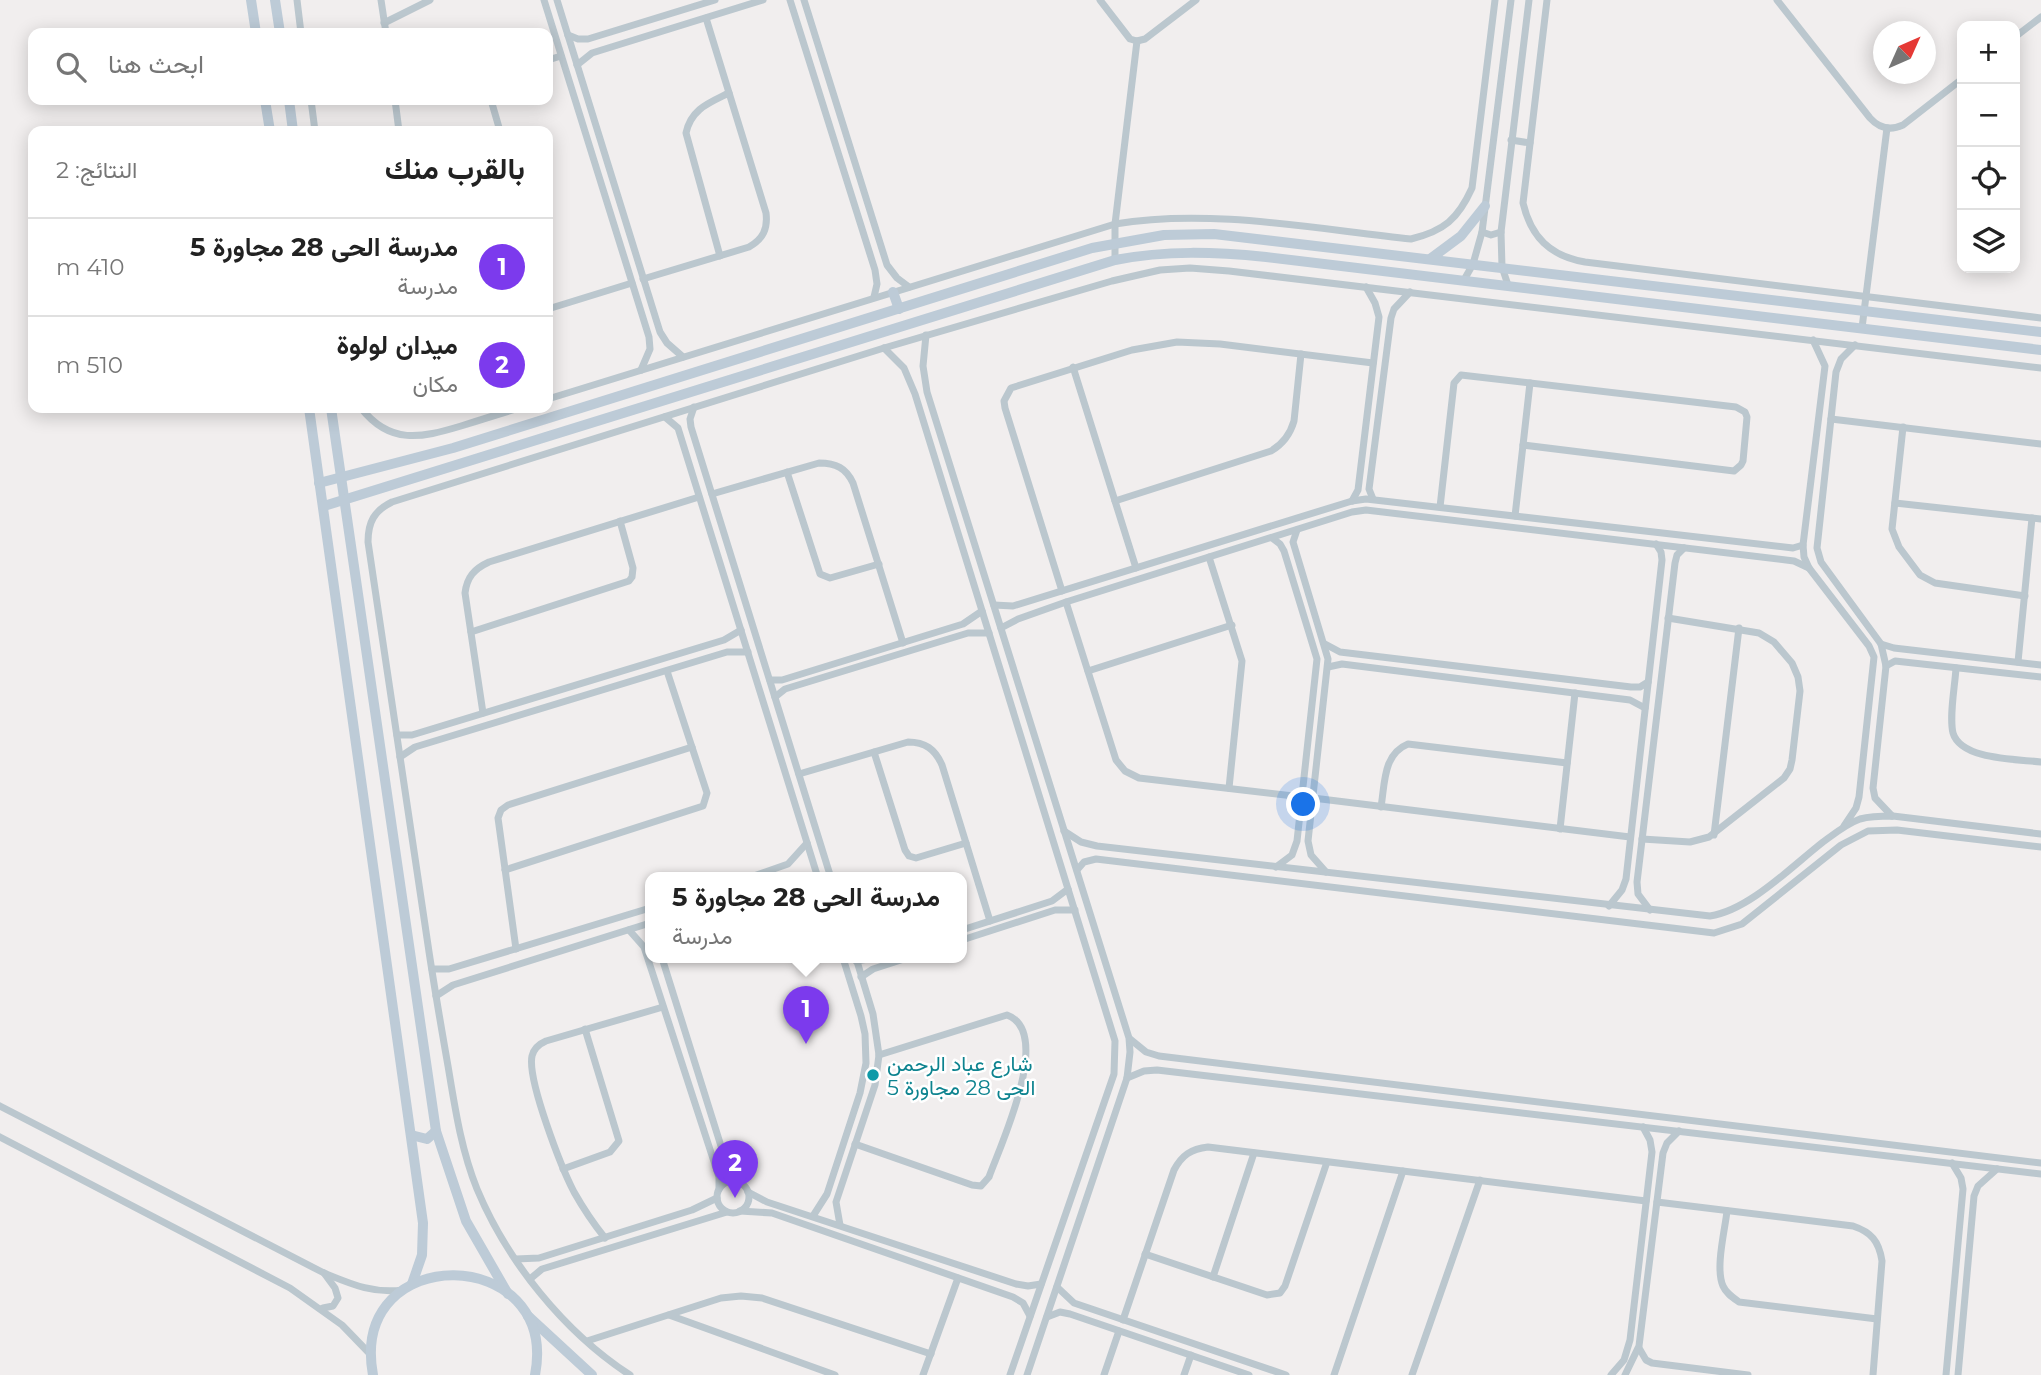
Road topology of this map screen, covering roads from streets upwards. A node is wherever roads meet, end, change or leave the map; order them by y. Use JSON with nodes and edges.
{"nodes":[{"id":1,"x":251,"y":0,"type":"edge"},
{"id":2,"x":275,"y":0,"type":"edge"},
{"id":3,"x":297,"y":0,"type":"edge"},
{"id":4,"x":381,"y":0,"type":"edge"},
{"id":5,"x":430,"y":0,"type":"edge"},
{"id":6,"x":544,"y":0,"type":"edge"},
{"id":7,"x":557,"y":0,"type":"edge"},
{"id":8,"x":715,"y":0,"type":"edge"},
{"id":9,"x":763,"y":0,"type":"edge"},
{"id":10,"x":790,"y":0,"type":"edge"},
{"id":11,"x":804,"y":0,"type":"edge"},
{"id":12,"x":1100,"y":0,"type":"edge"},
{"id":13,"x":1196,"y":0,"type":"edge"},
{"id":14,"x":1494,"y":0,"type":"edge"},
{"id":15,"x":1511,"y":0,"type":"edge"},
{"id":16,"x":1529,"y":0,"type":"edge"},
{"id":17,"x":1547,"y":0,"type":"edge"},
{"id":18,"x":1777,"y":0,"type":"edge"},
{"id":19,"x":2041,"y":17,"type":"edge"},
{"id":20,"x":706,"y":18,"type":"junction"},
{"id":21,"x":384,"y":23,"type":"junction"},
{"id":22,"x":255,"y":28,"type":"edge"},
{"id":23,"x":279,"y":28,"type":"edge"},
{"id":24,"x":300,"y":28,"type":"edge"},
{"id":25,"x":385,"y":28,"type":"edge"},
{"id":26,"x":552,"y":28,"type":"edge"},
{"id":27,"x":553,"y":30,"type":"edge"},
{"id":28,"x":2020,"y":33,"type":"edge"},
{"id":29,"x":568,"y":36,"type":"junction"},
{"id":30,"x":1137,"y":41,"type":"junction"},
{"id":31,"x":561,"y":56,"type":"junction"},
{"id":32,"x":553,"y":58,"type":"edge"},
{"id":33,"x":577,"y":65,"type":"junction"},
{"id":34,"x":1957,"y":83,"type":"edge"},
{"id":35,"x":729,"y":93,"type":"junction"},
{"id":36,"x":266,"y":105,"type":"edge"},
{"id":37,"x":290,"y":105,"type":"edge"},
{"id":38,"x":312,"y":105,"type":"edge"},
{"id":39,"x":397,"y":105,"type":"edge"},
{"id":40,"x":492,"y":105,"type":"edge"},
{"id":41,"x":269,"y":126,"type":"edge"},
{"id":42,"x":292,"y":126,"type":"edge"},
{"id":43,"x":314,"y":126,"type":"edge"},
{"id":44,"x":399,"y":126,"type":"edge"},
{"id":45,"x":499,"y":126,"type":"edge"},
{"id":46,"x":1887,"y":128,"type":"junction"},
{"id":47,"x":1478,"y":137,"type":"junction"},
{"id":48,"x":1494,"y":138,"type":"junction"},
{"id":49,"x":1511,"y":140,"type":"junction"},
{"id":50,"x":1530,"y":143,"type":"junction"},
{"id":51,"x":1485,"y":206,"type":"junction"},
{"id":52,"x":1115,"y":225,"type":"junction"},
{"id":53,"x":1482,"y":232,"type":"junction"},
{"id":54,"x":1501,"y":232,"type":"junction"},
{"id":55,"x":1116,"y":242,"type":"junction"},
{"id":56,"x":720,"y":256,"type":"junction"},
{"id":57,"x":1430,"y":259,"type":"junction"},
{"id":58,"x":1115,"y":260,"type":"junction"},
{"id":59,"x":1473,"y":264,"type":"junction"},
{"id":60,"x":1502,"y":267,"type":"junction"},
{"id":61,"x":643,"y":279,"type":"junction"},
{"id":62,"x":1464,"y":280,"type":"junction"},
{"id":63,"x":632,"y":283,"type":"junction"},
{"id":64,"x":1508,"y":285,"type":"junction"},
{"id":65,"x":909,"y":286,"type":"junction"},
{"id":66,"x":1366,"y":287,"type":"junction"},
{"id":67,"x":893,"y":292,"type":"junction"},
{"id":68,"x":1410,"y":292,"type":"junction"},
{"id":69,"x":874,"y":297,"type":"junction"},
{"id":70,"x":1866,"y":297,"type":"junction"},
{"id":71,"x":553,"y":307,"type":"edge"},
{"id":72,"x":898,"y":309,"type":"junction"},
{"id":73,"x":1864,"y":311,"type":"junction"},
{"id":74,"x":2041,"y":318,"type":"edge"},
{"id":75,"x":1862,"y":328,"type":"junction"},
{"id":76,"x":2041,"y":332,"type":"edge"},
{"id":77,"x":926,"y":335,"type":"junction"},
{"id":78,"x":1813,"y":340,"type":"junction"},
{"id":79,"x":1855,"y":345,"type":"junction"},
{"id":80,"x":884,"y":348,"type":"junction"},
{"id":81,"x":2041,"y":350,"type":"edge"},
{"id":82,"x":1301,"y":354,"type":"junction"},
{"id":83,"x":683,"y":357,"type":"junction"},
{"id":84,"x":1373,"y":363,"type":"junction"},
{"id":85,"x":1073,"y":367,"type":"junction"},
{"id":86,"x":2041,"y":368,"type":"edge"},
{"id":87,"x":641,"y":370,"type":"junction"},
{"id":88,"x":1530,"y":383,"type":"junction"},
{"id":89,"x":553,"y":397,"type":"edge"},
{"id":90,"x":694,"y":407,"type":"junction"},
{"id":91,"x":310,"y":413,"type":"edge"},
{"id":92,"x":332,"y":413,"type":"edge"},
{"id":93,"x":366,"y":413,"type":"edge"},
{"id":94,"x":503,"y":413,"type":"edge"},
{"id":95,"x":665,"y":417,"type":"junction"},
{"id":96,"x":1831,"y":419,"type":"junction"},
{"id":97,"x":1903,"y":427,"type":"junction"},
{"id":98,"x":2041,"y":444,"type":"edge"},
{"id":99,"x":1523,"y":445,"type":"junction"},
{"id":100,"x":453,"y":448,"type":"junction"},
{"id":101,"x":459,"y":464,"type":"junction"},
{"id":102,"x":787,"y":472,"type":"junction"},
{"id":103,"x":341,"y":478,"type":"junction"},
{"id":104,"x":319,"y":483,"type":"junction"},
{"id":105,"x":712,"y":494,"type":"junction"},
{"id":106,"x":699,"y":497,"type":"junction"},
{"id":107,"x":345,"y":499,"type":"junction"},
{"id":108,"x":1373,"y":499,"type":"junction"},
{"id":109,"x":1115,"y":501,"type":"junction"},
{"id":110,"x":1352,"y":501,"type":"junction"},
{"id":111,"x":1895,"y":503,"type":"junction"},
{"id":112,"x":324,"y":506,"type":"junction"},
{"id":113,"x":1440,"y":507,"type":"junction"},
{"id":114,"x":1479,"y":512,"type":"junction"},
{"id":115,"x":1515,"y":516,"type":"junction"},
{"id":116,"x":2032,"y":519,"type":"junction"},
{"id":117,"x":2041,"y":519,"type":"edge"},
{"id":118,"x":620,"y":521,"type":"junction"},
{"id":119,"x":1478,"y":523,"type":"junction"},
{"id":120,"x":1297,"y":530,"type":"junction"},
{"id":121,"x":1272,"y":538,"type":"junction"},
{"id":122,"x":1656,"y":544,"type":"junction"},
{"id":123,"x":1803,"y":545,"type":"junction"},
{"id":124,"x":1684,"y":548,"type":"junction"},
{"id":125,"x":1209,"y":557,"type":"junction"},
{"id":126,"x":879,"y":564,"type":"junction"},
{"id":127,"x":1136,"y":568,"type":"junction"},
{"id":128,"x":1809,"y":568,"type":"junction"},
{"id":129,"x":1062,"y":591,"type":"junction"},
{"id":130,"x":2025,"y":596,"type":"junction"},
{"id":131,"x":1066,"y":602,"type":"junction"},
{"id":132,"x":1020,"y":604,"type":"junction"},
{"id":133,"x":994,"y":605,"type":"junction"},
{"id":134,"x":982,"y":611,"type":"junction"},
{"id":135,"x":1025,"y":616,"type":"junction"},
{"id":136,"x":1668,"y":618,"type":"junction"},
{"id":137,"x":1232,"y":625,"type":"junction"},
{"id":138,"x":1001,"y":628,"type":"junction"},
{"id":139,"x":1738,"y":628,"type":"junction"},
{"id":140,"x":741,"y":630,"type":"junction"},
{"id":141,"x":471,"y":632,"type":"junction"},
{"id":142,"x":989,"y":633,"type":"junction"},
{"id":143,"x":903,"y":643,"type":"junction"},
{"id":144,"x":1325,"y":644,"type":"junction"},
{"id":145,"x":1881,"y":644,"type":"junction"},
{"id":146,"x":748,"y":652,"type":"junction"},
{"id":147,"x":2018,"y":662,"type":"junction"},
{"id":148,"x":2041,"y":665,"type":"edge"},
{"id":149,"x":1886,"y":666,"type":"junction"},
{"id":150,"x":1328,"y":667,"type":"junction"},
{"id":151,"x":1956,"y":668,"type":"junction"},
{"id":152,"x":667,"y":670,"type":"junction"},
{"id":153,"x":1088,"y":671,"type":"junction"},
{"id":154,"x":2041,"y":677,"type":"edge"},
{"id":155,"x":769,"y":680,"type":"junction"},
{"id":156,"x":1648,"y":682,"type":"junction"},
{"id":157,"x":1575,"y":693,"type":"junction"},
{"id":158,"x":775,"y":697,"type":"junction"},
{"id":159,"x":1025,"y":704,"type":"junction"},
{"id":160,"x":1012,"y":708,"type":"junction"},
{"id":161,"x":1645,"y":708,"type":"junction"},
{"id":162,"x":483,"y":713,"type":"junction"},
{"id":163,"x":397,"y":735,"type":"junction"},
{"id":164,"x":692,"y":747,"type":"junction"},
{"id":165,"x":874,"y":752,"type":"junction"},
{"id":166,"x":400,"y":757,"type":"junction"},
{"id":167,"x":2041,"y":762,"type":"edge"},
{"id":168,"x":1567,"y":763,"type":"junction"},
{"id":169,"x":799,"y":774,"type":"junction"},
{"id":170,"x":1229,"y":788,"type":"junction"},
{"id":171,"x":1302,"y":797,"type":"junction"},
{"id":172,"x":1313,"y":798,"type":"junction"},
{"id":173,"x":1381,"y":807,"type":"junction"},
{"id":174,"x":1893,"y":817,"type":"junction"},
{"id":175,"x":1843,"y":827,"type":"junction"},
{"id":176,"x":1560,"y":829,"type":"junction"},
{"id":177,"x":1064,"y":831,"type":"junction"},
{"id":178,"x":2041,"y":834,"type":"edge"},
{"id":179,"x":1714,"y":835,"type":"junction"},
{"id":180,"x":1630,"y":837,"type":"junction"},
{"id":181,"x":1642,"y":839,"type":"junction"},
{"id":182,"x":807,"y":843,"type":"junction"},
{"id":183,"x":966,"y":843,"type":"junction"},
{"id":184,"x":2041,"y":847,"type":"edge"},
{"id":185,"x":1276,"y":867,"type":"junction"},
{"id":186,"x":1791,"y":867,"type":"junction"},
{"id":187,"x":505,"y":870,"type":"junction"},
{"id":188,"x":1077,"y":870,"type":"junction"},
{"id":189,"x":765,"y":872,"type":"edge"},
{"id":190,"x":816,"y":872,"type":"edge"},
{"id":191,"x":829,"y":872,"type":"edge"},
{"id":192,"x":1327,"y":873,"type":"junction"},
{"id":193,"x":1800,"y":879,"type":"junction"},
{"id":194,"x":1068,"y":889,"type":"junction"},
{"id":195,"x":1609,"y":906,"type":"junction"},
{"id":196,"x":645,"y":910,"type":"edge"},
{"id":197,"x":1075,"y":910,"type":"junction"},
{"id":198,"x":1651,"y":911,"type":"junction"},
{"id":199,"x":990,"y":921,"type":"junction"},
{"id":200,"x":645,"y":925,"type":"edge"},
{"id":201,"x":967,"y":928,"type":"edge"},
{"id":202,"x":629,"y":930,"type":"junction"},
{"id":203,"x":967,"y":938,"type":"edge"},
{"id":204,"x":516,"y":949,"type":"junction"},
{"id":205,"x":645,"y":950,"type":"edge"},
{"id":206,"x":649,"y":963,"type":"edge"},
{"id":207,"x":664,"y":963,"type":"edge"},
{"id":208,"x":845,"y":963,"type":"edge"},
{"id":209,"x":857,"y":963,"type":"edge"},
{"id":210,"x":892,"y":963,"type":"edge"},
{"id":211,"x":432,"y":969,"type":"junction"},
{"id":212,"x":861,"y":977,"type":"junction"},
{"id":213,"x":436,"y":996,"type":"junction"},
{"id":214,"x":663,"y":1007,"type":"junction"},
{"id":215,"x":585,"y":1029,"type":"junction"},
{"id":216,"x":1129,"y":1038,"type":"junction"},
{"id":217,"x":879,"y":1055,"type":"junction"},
{"id":218,"x":1127,"y":1078,"type":"junction"},
{"id":219,"x":1451,"y":1091,"type":"junction"},
{"id":220,"x":1449,"y":1104,"type":"junction"},
{"id":221,"x":0,"y":1107,"type":"edge"},
{"id":222,"x":1643,"y":1127,"type":"junction"},
{"id":223,"x":436,"y":1131,"type":"junction"},
{"id":224,"x":1679,"y":1131,"type":"junction"},
{"id":225,"x":411,"y":1135,"type":"junction"},
{"id":226,"x":1808,"y":1135,"type":"junction"},
{"id":227,"x":0,"y":1137,"type":"edge"},
{"id":228,"x":1090,"y":1143,"type":"junction"},
{"id":229,"x":855,"y":1144,"type":"junction"},
{"id":230,"x":1807,"y":1146,"type":"junction"},
{"id":231,"x":1104,"y":1147,"type":"junction"},
{"id":232,"x":1652,"y":1152,"type":"junction"},
{"id":233,"x":1254,"y":1153,"type":"junction"},
{"id":234,"x":1663,"y":1153,"type":"junction"},
{"id":235,"x":1327,"y":1162,"type":"junction"},
{"id":236,"x":1952,"y":1163,"type":"junction"},
{"id":237,"x":2041,"y":1163,"type":"edge"},
{"id":238,"x":1997,"y":1168,"type":"junction"},
{"id":239,"x":563,"y":1169,"type":"junction"},
{"id":240,"x":1403,"y":1171,"type":"junction"},
{"id":241,"x":2041,"y":1174,"type":"edge"},
{"id":242,"x":1480,"y":1180,"type":"junction"},
{"id":243,"x":739,"y":1183,"type":"junction"},
{"id":244,"x":748,"y":1192,"type":"junction"},
{"id":245,"x":718,"y":1194,"type":"junction"},
{"id":246,"x":1646,"y":1201,"type":"junction"},
{"id":247,"x":1657,"y":1202,"type":"junction"},
{"id":248,"x":1962,"y":1202,"type":"junction"},
{"id":249,"x":1974,"y":1203,"type":"junction"},
{"id":250,"x":1727,"y":1210,"type":"junction"},
{"id":251,"x":740,"y":1211,"type":"junction"},
{"id":252,"x":727,"y":1212,"type":"junction"},
{"id":253,"x":813,"y":1216,"type":"junction"},
{"id":254,"x":840,"y":1225,"type":"junction"},
{"id":255,"x":605,"y":1237,"type":"junction"},
{"id":256,"x":1145,"y":1254,"type":"junction"},
{"id":257,"x":516,"y":1259,"type":"junction"},
{"id":258,"x":324,"y":1273,"type":"junction"},
{"id":259,"x":1213,"y":1276,"type":"junction"},
{"id":260,"x":958,"y":1278,"type":"junction"},
{"id":261,"x":530,"y":1279,"type":"junction"},
{"id":262,"x":1041,"y":1284,"type":"junction"},
{"id":263,"x":408,"y":1287,"type":"junction"},
{"id":264,"x":1057,"y":1287,"type":"junction"},
{"id":265,"x":508,"y":1294,"type":"junction"},
{"id":266,"x":1635,"y":1302,"type":"junction"},
{"id":267,"x":1074,"y":1303,"type":"junction"},
{"id":268,"x":1644,"y":1303,"type":"junction"},
{"id":269,"x":322,"y":1308,"type":"junction"},
{"id":270,"x":523,"y":1312,"type":"junction"},
{"id":271,"x":1070,"y":1314,"type":"junction"},
{"id":272,"x":669,"y":1315,"type":"junction"},
{"id":273,"x":1030,"y":1316,"type":"junction"},
{"id":274,"x":1047,"y":1317,"type":"junction"},
{"id":275,"x":1877,"y":1319,"type":"junction"},
{"id":276,"x":1123,"y":1320,"type":"junction"},
{"id":277,"x":1119,"y":1331,"type":"junction"},
{"id":278,"x":587,"y":1341,"type":"junction"},
{"id":279,"x":1639,"y":1346,"type":"junction"},
{"id":280,"x":931,"y":1354,"type":"junction"},
{"id":281,"x":370,"y":1355,"type":"junction"},
{"id":282,"x":1191,"y":1355,"type":"junction"},
{"id":283,"x":373,"y":1375,"type":"edge"},
{"id":284,"x":535,"y":1375,"type":"edge"},
{"id":285,"x":592,"y":1375,"type":"edge"},
{"id":286,"x":630,"y":1375,"type":"edge"},
{"id":287,"x":835,"y":1375,"type":"edge"},
{"id":288,"x":923,"y":1375,"type":"edge"},
{"id":289,"x":1010,"y":1375,"type":"edge"},
{"id":290,"x":1027,"y":1375,"type":"edge"},
{"id":291,"x":1104,"y":1375,"type":"edge"},
{"id":292,"x":1184,"y":1375,"type":"edge"},
{"id":293,"x":1249,"y":1375,"type":"edge"},
{"id":294,"x":1286,"y":1375,"type":"edge"},
{"id":295,"x":1335,"y":1375,"type":"edge"},
{"id":296,"x":1412,"y":1375,"type":"edge"},
{"id":297,"x":1611,"y":1375,"type":"edge"},
{"id":298,"x":1625,"y":1375,"type":"edge"},
{"id":299,"x":1748,"y":1375,"type":"edge"},
{"id":300,"x":1873,"y":1375,"type":"edge"},
{"id":301,"x":1946,"y":1375,"type":"edge"},
{"id":302,"x":1958,"y":1375,"type":"edge"}],
"edges":[{"from":1,"to":22,"type":"street"},
{"from":2,"to":23,"type":"street"},
{"from":3,"to":24,"type":"street"},
{"from":4,"to":21,"type":"street"},
{"from":5,"to":21,"type":"street"},
{"from":6,"to":26,"type":"street"},
{"from":7,"to":29,"type":"street"},
{"from":8,"to":29,"type":"street"},
{"from":9,"to":20,"type":"street"},
{"from":10,"to":69,"type":"street"},
{"from":11,"to":65,"type":"street"},
{"from":12,"to":30,"type":"street"},
{"from":13,"to":30,"type":"street"},
{"from":14,"to":47,"type":"street"},
{"from":15,"to":48,"type":"street"},
{"from":16,"to":49,"type":"street"},
{"from":17,"to":50,"type":"street"},
{"from":18,"to":46,"type":"street"},
{"from":19,"to":28,"type":"street"},
{"from":20,"to":33,"type":"street"},
{"from":20,"to":35,"type":"street"},
{"from":21,"to":25,"type":"street"},
{"from":27,"to":31,"type":"street"},
{"from":29,"to":33,"type":"street"},
{"from":30,"to":52,"type":"street"},
{"from":31,"to":32,"type":"street"},
{"from":31,"to":63,"type":"street"},
{"from":33,"to":61,"type":"street"},
{"from":34,"to":46,"type":"street"},
{"from":35,"to":56,"type":"street"},
{"from":35,"to":56,"type":"street"},
{"from":36,"to":41,"type":"street"},
{"from":37,"to":42,"type":"street"},
{"from":38,"to":43,"type":"street"},
{"from":39,"to":44,"type":"street"},
{"from":40,"to":45,"type":"street"},
{"from":46,"to":70,"type":"street"},
{"from":47,"to":48,"type":"street"},
{"from":47,"to":52,"type":"street"},
{"from":48,"to":51,"type":"street"},
{"from":49,"to":50,"type":"street"},
{"from":49,"to":54,"type":"street"},
{"from":50,"to":70,"type":"street"},
{"from":51,"to":53,"type":"street"},
{"from":51,"to":57,"type":"street"},
{"from":52,"to":55,"type":"street"},
{"from":52,"to":65,"type":"street"},
{"from":53,"to":54,"type":"street"},
{"from":53,"to":59,"type":"street"},
{"from":54,"to":60,"type":"street"},
{"from":55,"to":57,"type":"street"},
{"from":55,"to":58,"type":"street"},
{"from":55,"to":72,"type":"street"},
{"from":56,"to":61,"type":"street"},
{"from":57,"to":59,"type":"street"},
{"from":58,"to":62,"type":"street"},
{"from":58,"to":101,"type":"street"},
{"from":59,"to":60,"type":"street"},
{"from":59,"to":62,"type":"street"},
{"from":60,"to":64,"type":"street"},
{"from":60,"to":73,"type":"street"},
{"from":61,"to":83,"type":"street"},
{"from":62,"to":64,"type":"street"},
{"from":63,"to":71,"type":"street"},
{"from":63,"to":87,"type":"street"},
{"from":64,"to":75,"type":"street"},
{"from":65,"to":67,"type":"street"},
{"from":66,"to":68,"type":"street"},
{"from":66,"to":77,"type":"street"},
{"from":66,"to":84,"type":"street"},
{"from":67,"to":69,"type":"street"},
{"from":67,"to":72,"type":"street"},
{"from":68,"to":78,"type":"street"},
{"from":68,"to":108,"type":"street"},
{"from":69,"to":83,"type":"street"},
{"from":70,"to":73,"type":"street"},
{"from":70,"to":74,"type":"street"},
{"from":72,"to":100,"type":"street"},
{"from":73,"to":75,"type":"street"},
{"from":73,"to":76,"type":"street"},
{"from":75,"to":81,"type":"street"},
{"from":77,"to":80,"type":"street"},
{"from":77,"to":133,"type":"street"},
{"from":78,"to":79,"type":"street"},
{"from":78,"to":123,"type":"street"},
{"from":79,"to":86,"type":"street"},
{"from":79,"to":96,"type":"street"},
{"from":80,"to":90,"type":"street"},
{"from":80,"to":134,"type":"street"},
{"from":82,"to":84,"type":"street"},
{"from":82,"to":85,"type":"street"},
{"from":82,"to":109,"type":"street"},
{"from":83,"to":87,"type":"street"},
{"from":84,"to":110,"type":"street"},
{"from":85,"to":109,"type":"street"},
{"from":85,"to":129,"type":"street"},
{"from":87,"to":89,"type":"street"},
{"from":88,"to":99,"type":"street"},
{"from":88,"to":99,"type":"street"},
{"from":88,"to":113,"type":"street"},
{"from":90,"to":95,"type":"street"},
{"from":90,"to":105,"type":"street"},
{"from":91,"to":104,"type":"street"},
{"from":92,"to":103,"type":"street"},
{"from":93,"to":94,"type":"street"},
{"from":95,"to":106,"type":"street"},
{"from":95,"to":163,"type":"street"},
{"from":96,"to":97,"type":"street"},
{"from":96,"to":145,"type":"street"},
{"from":97,"to":98,"type":"street"},
{"from":97,"to":111,"type":"street"},
{"from":99,"to":115,"type":"street"},
{"from":100,"to":101,"type":"street"},
{"from":100,"to":103,"type":"street"},
{"from":101,"to":107,"type":"street"},
{"from":102,"to":105,"type":"street"},
{"from":102,"to":126,"type":"street"},
{"from":102,"to":126,"type":"street"},
{"from":103,"to":104,"type":"street"},
{"from":103,"to":107,"type":"street"},
{"from":104,"to":112,"type":"street"},
{"from":105,"to":155,"type":"street"},
{"from":106,"to":118,"type":"street"},
{"from":106,"to":140,"type":"street"},
{"from":107,"to":112,"type":"street"},
{"from":107,"to":223,"type":"street"},
{"from":108,"to":110,"type":"street"},
{"from":108,"to":113,"type":"street"},
{"from":109,"to":127,"type":"street"},
{"from":110,"to":127,"type":"street"},
{"from":111,"to":116,"type":"street"},
{"from":111,"to":130,"type":"street"},
{"from":112,"to":225,"type":"street"},
{"from":113,"to":114,"type":"street"},
{"from":114,"to":115,"type":"street"},
{"from":114,"to":119,"type":"street"},
{"from":115,"to":123,"type":"street"},
{"from":116,"to":117,"type":"street"},
{"from":116,"to":130,"type":"street"},
{"from":118,"to":141,"type":"street"},
{"from":118,"to":141,"type":"street"},
{"from":119,"to":120,"type":"street"},
{"from":119,"to":122,"type":"street"},
{"from":120,"to":121,"type":"street"},
{"from":120,"to":144,"type":"street"},
{"from":121,"to":125,"type":"street"},
{"from":121,"to":171,"type":"street"},
{"from":122,"to":124,"type":"street"},
{"from":122,"to":156,"type":"street"},
{"from":123,"to":128,"type":"street"},
{"from":124,"to":128,"type":"street"},
{"from":124,"to":136,"type":"street"},
{"from":125,"to":131,"type":"street"},
{"from":125,"to":137,"type":"street"},
{"from":126,"to":143,"type":"street"},
{"from":127,"to":129,"type":"street"},
{"from":128,"to":175,"type":"street"},
{"from":129,"to":132,"type":"street"},
{"from":130,"to":147,"type":"street"},
{"from":131,"to":135,"type":"street"},
{"from":131,"to":153,"type":"street"},
{"from":132,"to":133,"type":"street"},
{"from":132,"to":135,"type":"street"},
{"from":133,"to":138,"type":"street"},
{"from":134,"to":142,"type":"street"},
{"from":134,"to":143,"type":"street"},
{"from":135,"to":138,"type":"street"},
{"from":136,"to":139,"type":"street"},
{"from":136,"to":181,"type":"street"},
{"from":137,"to":153,"type":"street"},
{"from":137,"to":170,"type":"street"},
{"from":138,"to":159,"type":"street"},
{"from":139,"to":179,"type":"street"},
{"from":139,"to":179,"type":"street"},
{"from":140,"to":146,"type":"street"},
{"from":140,"to":162,"type":"street"},
{"from":141,"to":162,"type":"street"},
{"from":142,"to":158,"type":"street"},
{"from":142,"to":160,"type":"street"},
{"from":143,"to":155,"type":"street"},
{"from":144,"to":150,"type":"street"},
{"from":144,"to":156,"type":"street"},
{"from":145,"to":147,"type":"street"},
{"from":145,"to":149,"type":"street"},
{"from":146,"to":152,"type":"street"},
{"from":146,"to":182,"type":"street"},
{"from":147,"to":148,"type":"street"},
{"from":149,"to":151,"type":"street"},
{"from":149,"to":174,"type":"street"},
{"from":150,"to":157,"type":"street"},
{"from":150,"to":172,"type":"street"},
{"from":151,"to":154,"type":"street"},
{"from":151,"to":167,"type":"street"},
{"from":152,"to":164,"type":"street"},
{"from":152,"to":166,"type":"street"},
{"from":153,"to":170,"type":"street"},
{"from":155,"to":158,"type":"street"},
{"from":156,"to":161,"type":"street"},
{"from":157,"to":161,"type":"street"},
{"from":157,"to":168,"type":"street"},
{"from":158,"to":169,"type":"street"},
{"from":159,"to":160,"type":"street"},
{"from":159,"to":177,"type":"street"},
{"from":160,"to":194,"type":"street"},
{"from":161,"to":180,"type":"street"},
{"from":162,"to":163,"type":"street"},
{"from":163,"to":166,"type":"street"},
{"from":164,"to":187,"type":"street"},
{"from":164,"to":187,"type":"street"},
{"from":165,"to":169,"type":"street"},
{"from":165,"to":183,"type":"street"},
{"from":165,"to":183,"type":"street"},
{"from":166,"to":211,"type":"street"},
{"from":168,"to":173,"type":"street"},
{"from":168,"to":176,"type":"street"},
{"from":169,"to":191,"type":"street"},
{"from":170,"to":171,"type":"street"},
{"from":171,"to":185,"type":"street"},
{"from":172,"to":173,"type":"street"},
{"from":172,"to":192,"type":"street"},
{"from":173,"to":176,"type":"street"},
{"from":174,"to":175,"type":"street"},
{"from":174,"to":178,"type":"street"},
{"from":175,"to":186,"type":"street"},
{"from":176,"to":180,"type":"street"},
{"from":177,"to":185,"type":"street"},
{"from":177,"to":188,"type":"street"},
{"from":179,"to":181,"type":"street"},
{"from":180,"to":195,"type":"street"},
{"from":181,"to":198,"type":"street"},
{"from":182,"to":189,"type":"street"},
{"from":182,"to":190,"type":"street"},
{"from":183,"to":199,"type":"street"},
{"from":184,"to":193,"type":"street"},
{"from":185,"to":192,"type":"street"},
{"from":186,"to":193,"type":"street"},
{"from":186,"to":198,"type":"street"},
{"from":187,"to":204,"type":"street"},
{"from":188,"to":193,"type":"street"},
{"from":188,"to":216,"type":"street"},
{"from":192,"to":195,"type":"street"},
{"from":194,"to":197,"type":"street"},
{"from":194,"to":199,"type":"street"},
{"from":195,"to":198,"type":"street"},
{"from":196,"to":204,"type":"street"},
{"from":197,"to":203,"type":"street"},
{"from":197,"to":228,"type":"street"},
{"from":199,"to":201,"type":"street"},
{"from":200,"to":202,"type":"street"},
{"from":202,"to":205,"type":"street"},
{"from":202,"to":213,"type":"street"},
{"from":204,"to":211,"type":"street"},
{"from":206,"to":214,"type":"street"},
{"from":207,"to":243,"type":"street"},
{"from":208,"to":253,"type":"street"},
{"from":209,"to":212,"type":"street"},
{"from":210,"to":212,"type":"street"},
{"from":211,"to":213,"type":"street"},
{"from":212,"to":217,"type":"street"},
{"from":213,"to":257,"type":"street"},
{"from":214,"to":215,"type":"street"},
{"from":214,"to":245,"type":"street"},
{"from":215,"to":239,"type":"street"},
{"from":215,"to":239,"type":"street"},
{"from":216,"to":218,"type":"street"},
{"from":216,"to":219,"type":"street"},
{"from":217,"to":229,"type":"street"},
{"from":217,"to":229,"type":"street"},
{"from":218,"to":220,"type":"street"},
{"from":218,"to":231,"type":"street"},
{"from":219,"to":220,"type":"street"},
{"from":219,"to":226,"type":"street"},
{"from":220,"to":222,"type":"street"},
{"from":221,"to":258,"type":"street"},
{"from":222,"to":224,"type":"street"},
{"from":222,"to":232,"type":"street"},
{"from":223,"to":225,"type":"street"},
{"from":223,"to":265,"type":"street"},
{"from":224,"to":230,"type":"street"},
{"from":224,"to":234,"type":"street"},
{"from":225,"to":263,"type":"street"},
{"from":226,"to":230,"type":"street"},
{"from":226,"to":237,"type":"street"},
{"from":227,"to":269,"type":"street"},
{"from":228,"to":231,"type":"street"},
{"from":228,"to":262,"type":"street"},
{"from":229,"to":254,"type":"street"},
{"from":230,"to":236,"type":"street"},
{"from":231,"to":264,"type":"street"},
{"from":232,"to":234,"type":"street"},
{"from":232,"to":246,"type":"street"},
{"from":233,"to":235,"type":"street"},
{"from":233,"to":256,"type":"street"},
{"from":233,"to":259,"type":"street"},
{"from":234,"to":247,"type":"street"},
{"from":235,"to":240,"type":"street"},
{"from":235,"to":259,"type":"street"},
{"from":236,"to":238,"type":"street"},
{"from":236,"to":248,"type":"street"},
{"from":238,"to":241,"type":"street"},
{"from":238,"to":249,"type":"street"},
{"from":239,"to":255,"type":"street"},
{"from":240,"to":242,"type":"street"},
{"from":240,"to":295,"type":"street"},
{"from":242,"to":246,"type":"street"},
{"from":242,"to":296,"type":"street"},
{"from":243,"to":244,"type":"street"},
{"from":243,"to":245,"type":"street"},
{"from":244,"to":251,"type":"street"},
{"from":244,"to":253,"type":"street"},
{"from":245,"to":252,"type":"street"},
{"from":245,"to":255,"type":"street"},
{"from":246,"to":266,"type":"street"},
{"from":247,"to":250,"type":"street"},
{"from":247,"to":268,"type":"street"},
{"from":248,"to":249,"type":"street"},
{"from":248,"to":301,"type":"street"},
{"from":249,"to":302,"type":"street"},
{"from":250,"to":275,"type":"street"},
{"from":250,"to":275,"type":"street"},
{"from":251,"to":252,"type":"street"},
{"from":251,"to":260,"type":"street"},
{"from":252,"to":261,"type":"street"},
{"from":253,"to":254,"type":"street"},
{"from":254,"to":262,"type":"street"},
{"from":255,"to":257,"type":"street"},
{"from":256,"to":259,"type":"street"},
{"from":256,"to":276,"type":"street"},
{"from":257,"to":261,"type":"street"},
{"from":258,"to":263,"type":"street"},
{"from":258,"to":269,"type":"street"},
{"from":260,"to":273,"type":"street"},
{"from":260,"to":280,"type":"street"},
{"from":261,"to":278,"type":"street"},
{"from":262,"to":273,"type":"street"},
{"from":263,"to":265,"type":"street"},
{"from":263,"to":281,"type":"street"},
{"from":264,"to":267,"type":"street"},
{"from":264,"to":274,"type":"street"},
{"from":265,"to":270,"type":"street"},
{"from":266,"to":268,"type":"street"},
{"from":266,"to":297,"type":"street"},
{"from":267,"to":271,"type":"street"},
{"from":267,"to":276,"type":"street"},
{"from":268,"to":279,"type":"street"},
{"from":269,"to":281,"type":"street"},
{"from":270,"to":284,"type":"street"},
{"from":270,"to":285,"type":"street"},
{"from":271,"to":274,"type":"street"},
{"from":271,"to":277,"type":"street"},
{"from":272,"to":278,"type":"street"},
{"from":272,"to":280,"type":"street"},
{"from":272,"to":287,"type":"street"},
{"from":273,"to":289,"type":"street"},
{"from":274,"to":290,"type":"street"},
{"from":275,"to":300,"type":"street"},
{"from":276,"to":294,"type":"street"},
{"from":277,"to":282,"type":"street"},
{"from":277,"to":291,"type":"street"},
{"from":278,"to":286,"type":"street"},
{"from":279,"to":298,"type":"street"},
{"from":279,"to":299,"type":"street"},
{"from":280,"to":288,"type":"street"},
{"from":281,"to":283,"type":"street"},
{"from":282,"to":292,"type":"street"},
{"from":282,"to":293,"type":"street"}]}
